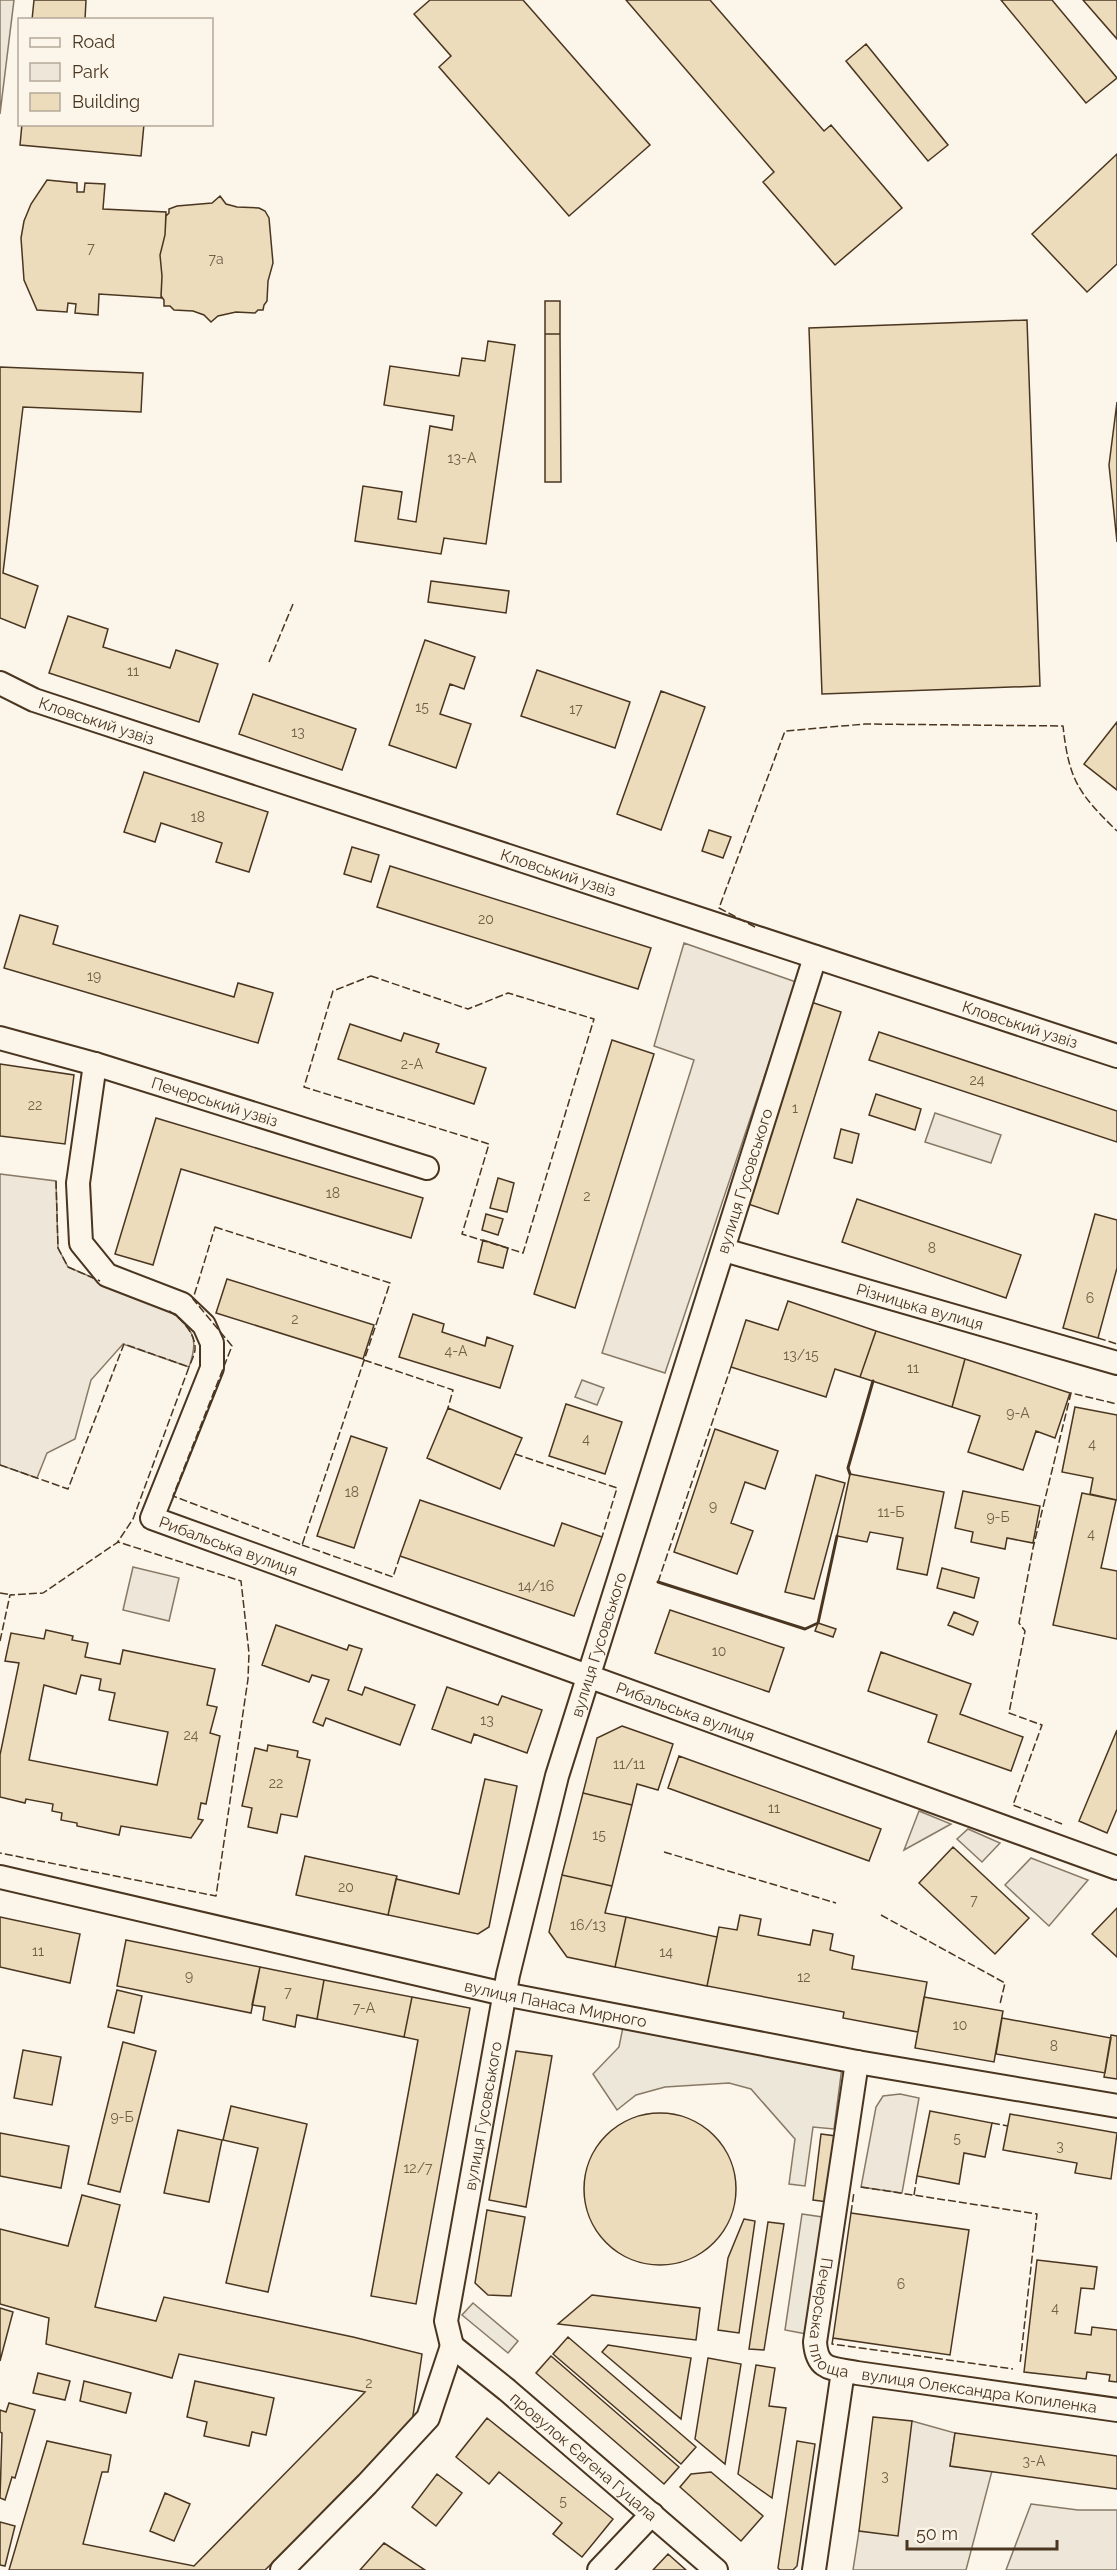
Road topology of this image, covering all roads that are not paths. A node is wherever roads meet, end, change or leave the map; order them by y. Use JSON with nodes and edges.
{"nodes":[{"id":1,"x":0,"y":683,"type":"edge"},
{"id":2,"x":815,"y":957,"type":"junction"},
{"id":3,"x":0,"y":1038,"type":"edge"},
{"id":4,"x":1117,"y":1056,"type":"edge"},
{"id":5,"x":94,"y":1064,"type":"junction"},
{"id":6,"x":427,"y":1168,"type":"dead end"},
{"id":7,"x":724,"y":1250,"type":"junction"},
{"id":8,"x":1117,"y":1364,"type":"edge"},
{"id":9,"x":591,"y":1677,"type":"junction"},
{"id":10,"x":1117,"y":1868,"type":"edge"},
{"id":11,"x":0,"y":1877,"type":"edge"},
{"id":12,"x":504,"y":1994,"type":"junction"},
{"id":13,"x":857,"y":2062,"type":"junction"},
{"id":14,"x":1117,"y":2106,"type":"edge"},
{"id":15,"x":452,"y":2346,"type":"junction"},
{"id":16,"x":843,"y":2370,"type":"junction"},
{"id":17,"x":1117,"y":2410,"type":"edge"},
{"id":18,"x":652,"y":2514,"type":"junction"},
{"id":19,"x":282,"y":2570,"type":"edge"},
{"id":20,"x":599,"y":2570,"type":"edge"},
{"id":21,"x":716,"y":2570,"type":"edge"},
{"id":22,"x":814,"y":2570,"type":"edge"}],
"edges":[{"from":1,"to":2,"type":"street","name":"Кловський узвіз"},
{"from":2,"to":4,"type":"street","name":"Кловський узвіз"},
{"from":2,"to":7,"type":"street","name":"вулиця Гусовського"},
{"from":3,"to":5,"type":"street","name":"Печерський узвіз"},
{"from":5,"to":6,"type":"street","name":"Печерський узвіз"},
{"from":5,"to":9,"type":"street","name":"Рибальська вулиця"},
{"from":7,"to":8,"type":"street","name":"Різницька вулиця"},
{"from":7,"to":9,"type":"street","name":"вулиця Гусовського"},
{"from":9,"to":10,"type":"street","name":"Рибальська вулиця"},
{"from":9,"to":12,"type":"street","name":"вулиця Гусовського"},
{"from":11,"to":12,"type":"street","name":"вулиця Панаса Мирного"},
{"from":12,"to":13,"type":"street","name":"вулиця Панаса Мирного"},
{"from":12,"to":15,"type":"street","name":"вулиця Гусовського"},
{"from":13,"to":14,"type":"street","name":"вулиця Панаса Мирного"},
{"from":13,"to":16,"type":"street","name":"Печерська площа"},
{"from":15,"to":18,"type":"street","name":"провулок Євгена Гуцала"},
{"from":15,"to":19,"type":"street"},
{"from":16,"to":17,"type":"street","name":"вулиця Олександра Копиленка"},
{"from":16,"to":22,"type":"street","name":"Печерська площа"},
{"from":18,"to":20,"type":"street"},
{"from":18,"to":21,"type":"street","name":"провулок Євгена Гуцала"}]}
